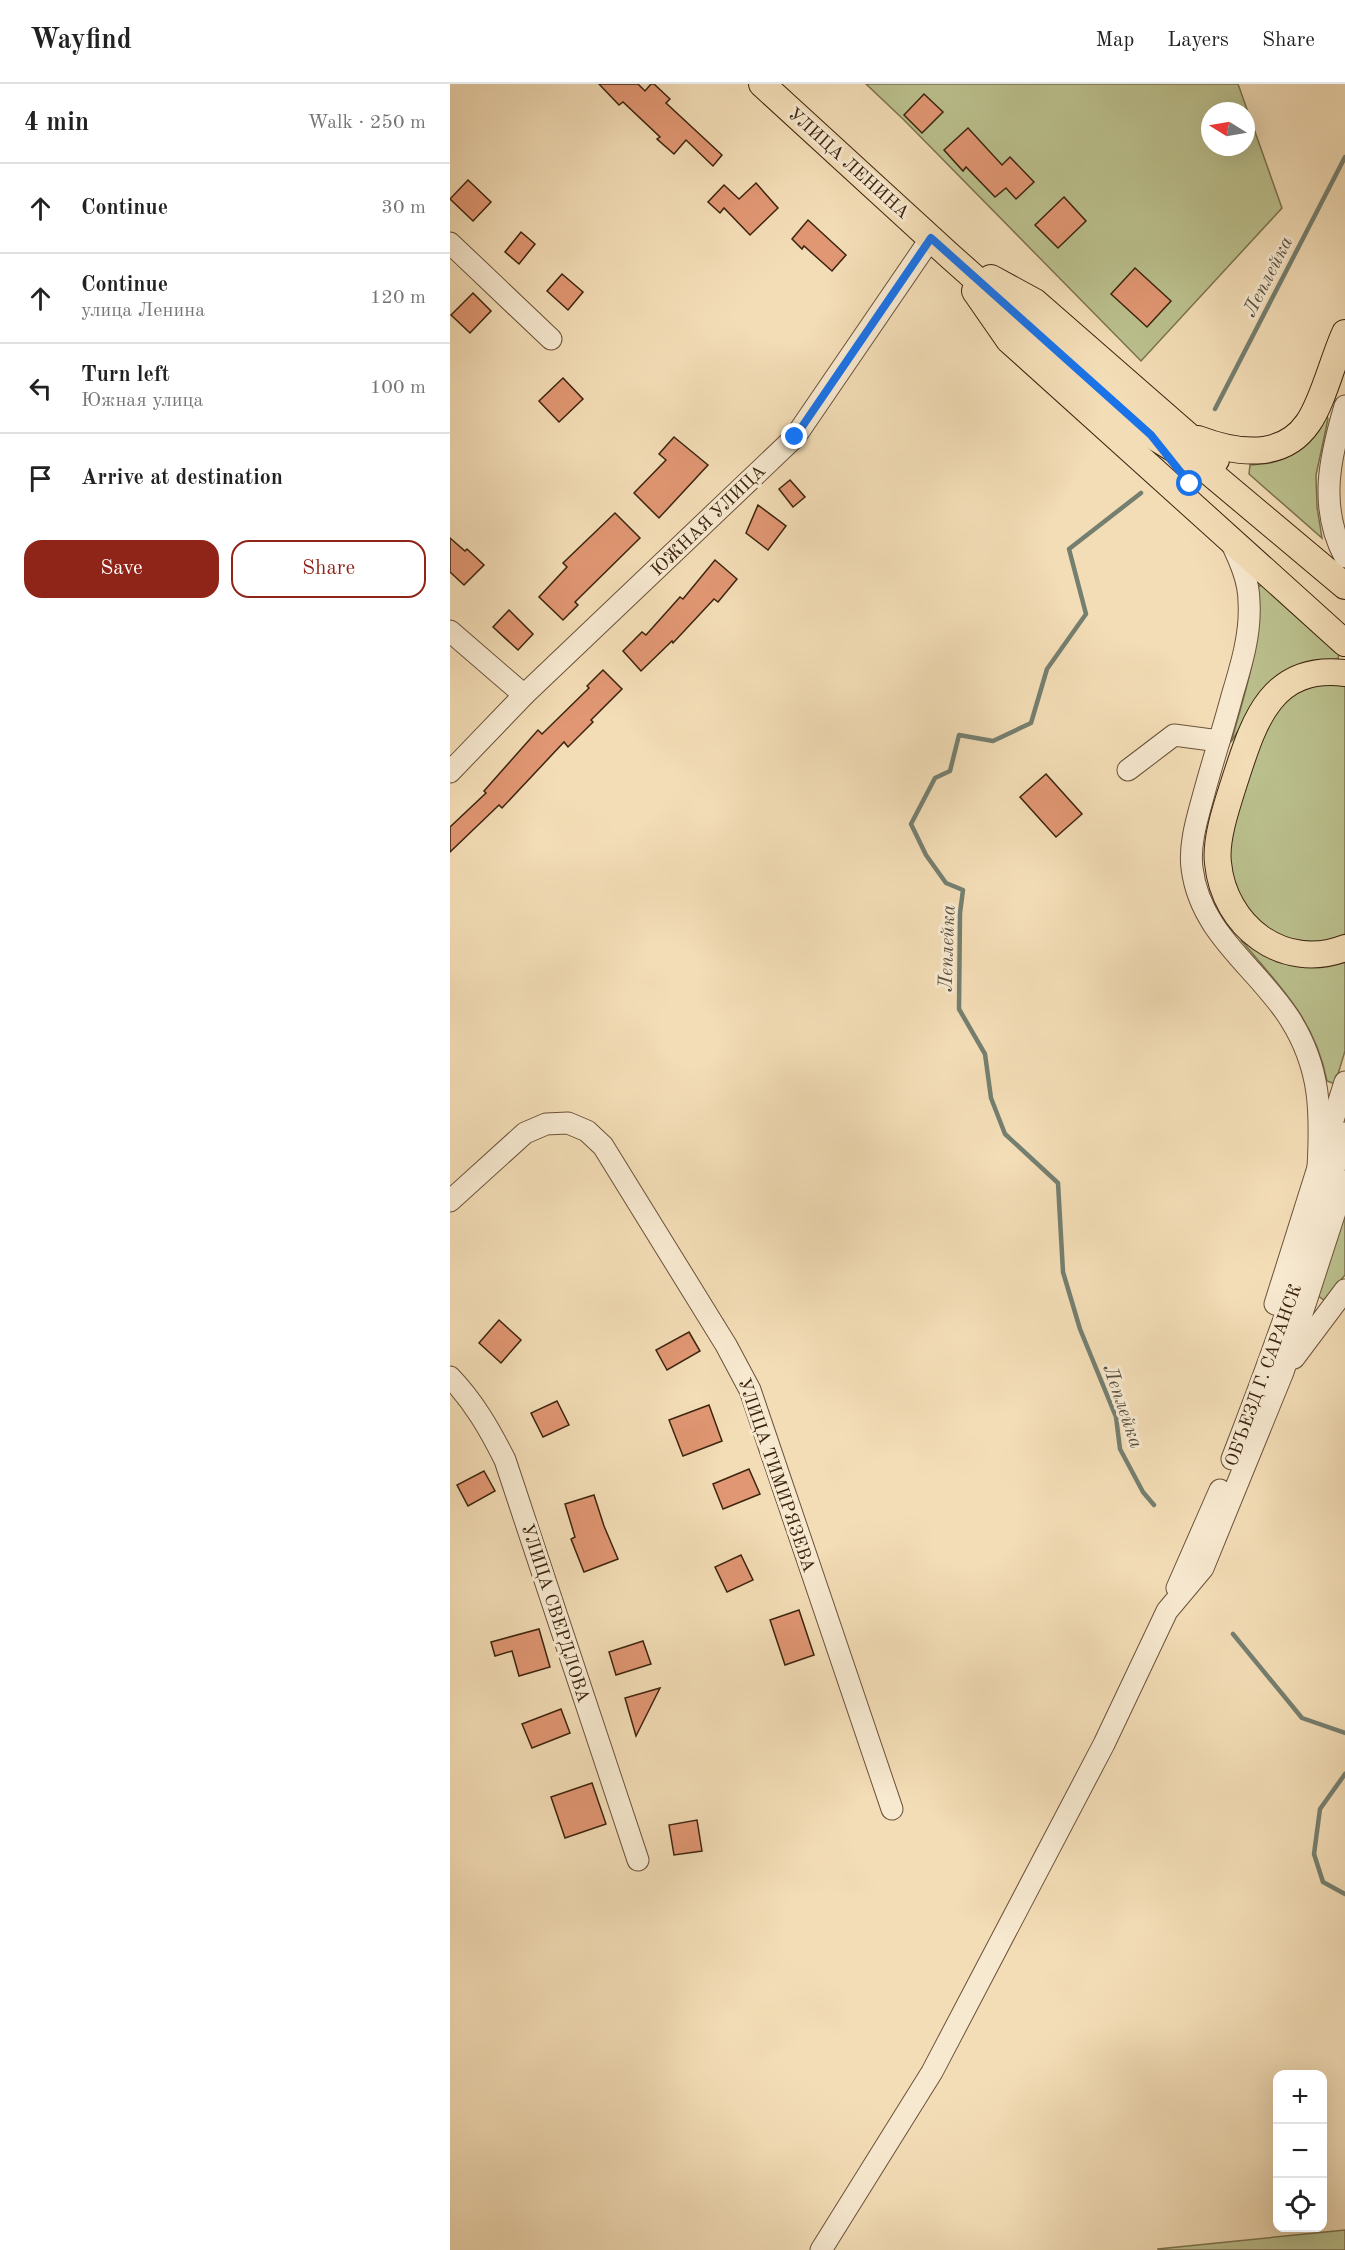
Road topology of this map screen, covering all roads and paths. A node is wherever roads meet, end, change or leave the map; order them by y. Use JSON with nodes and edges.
{"nodes":[{"id":1,"x":762,"y":84,"type":"edge"},
{"id":2,"x":931,"y":238,"type":"junction"},
{"id":3,"x":450,"y":243,"type":"edge"},
{"id":4,"x":951,"y":257,"type":"junction"},
{"id":5,"x":1345,"y":333,"type":"edge"},
{"id":6,"x":551,"y":339,"type":"dead end"},
{"id":7,"x":1345,"y":406,"type":"edge"},
{"id":8,"x":1185,"y":434,"type":"junction"},
{"id":9,"x":1151,"y":435,"type":"junction"},
{"id":10,"x":1228,"y":536,"type":"junction"},
{"id":11,"x":1345,"y":556,"type":"edge"},
{"id":12,"x":1345,"y":567,"type":"edge"},
{"id":13,"x":1345,"y":586,"type":"edge"},
{"id":14,"x":1345,"y":625,"type":"edge"},
{"id":15,"x":450,"y":631,"type":"edge"},
{"id":16,"x":1345,"y":643,"type":"edge"},
{"id":17,"x":1345,"y":673,"type":"edge"},
{"id":18,"x":524,"y":695,"type":"junction"},
{"id":19,"x":1219,"y":741,"type":"junction"},
{"id":20,"x":1128,"y":770,"type":"dead end"},
{"id":21,"x":450,"y":772,"type":"edge"},
{"id":22,"x":1345,"y":948,"type":"edge"},
{"id":23,"x":1345,"y":1082,"type":"edge"},
{"id":24,"x":1345,"y":1133,"type":"edge"},
{"id":25,"x":1318,"y":1168,"type":"junction"},
{"id":26,"x":1345,"y":1181,"type":"edge"},
{"id":27,"x":450,"y":1201,"type":"edge"},
{"id":28,"x":1345,"y":1290,"type":"edge"},
{"id":29,"x":1283,"y":1372,"type":"junction"},
{"id":30,"x":450,"y":1377,"type":"edge"},
{"id":31,"x":1230,"y":1464,"type":"junction"},
{"id":32,"x":1167,"y":1611,"type":"junction"},
{"id":33,"x":891,"y":1809,"type":"dead end"},
{"id":34,"x":638,"y":1860,"type":"dead end"},
{"id":35,"x":821,"y":2250,"type":"edge"}],
"edges":[{"from":1,"to":2,"type":"main road","name":"УЛИЦА ЛЕНИНА"},
{"from":2,"to":4,"type":"main road","name":"УЛИЦА ЛЕНИНА"},
{"from":2,"to":18,"type":"street","name":"ЮЖНАЯ УЛИЦА"},
{"from":3,"to":6,"type":"street"},
{"from":4,"to":8,"type":"main road"},
{"from":4,"to":9,"type":"main road","name":"УЛИЦА ЛЕНИНА"},
{"from":4,"to":10,"type":"main road"},
{"from":5,"to":8,"type":"main road"},
{"from":7,"to":11,"type":"street"},
{"from":8,"to":12,"type":"main road"},
{"from":9,"to":13,"type":"main road"},
{"from":9,"to":14,"type":"main road"},
{"from":10,"to":16,"type":"main road"},
{"from":10,"to":19,"type":"street"},
{"from":15,"to":18,"type":"street"},
{"from":17,"to":22,"type":"main road"},
{"from":18,"to":21,"type":"street","name":"ЮЖНАЯ УЛИЦА"},
{"from":19,"to":20,"type":"street"},
{"from":19,"to":25,"type":"street"},
{"from":23,"to":25,"type":"street"},
{"from":24,"to":31,"type":"street","name":"ОБЪЕЗД Г. САРАНСК"},
{"from":25,"to":31,"type":"street"},
{"from":26,"to":29,"type":"street"},
{"from":27,"to":33,"type":"street","name":"УЛИЦА ТИМИРЯЗЕВА"},
{"from":28,"to":29,"type":"street"},
{"from":29,"to":32,"type":"street"},
{"from":30,"to":34,"type":"street","name":"УЛИЦА СВЕРДЛОВА"},
{"from":31,"to":32,"type":"street","name":"ОБЪЕЗД Г. САРАНСК"},
{"from":32,"to":35,"type":"street"}]}
